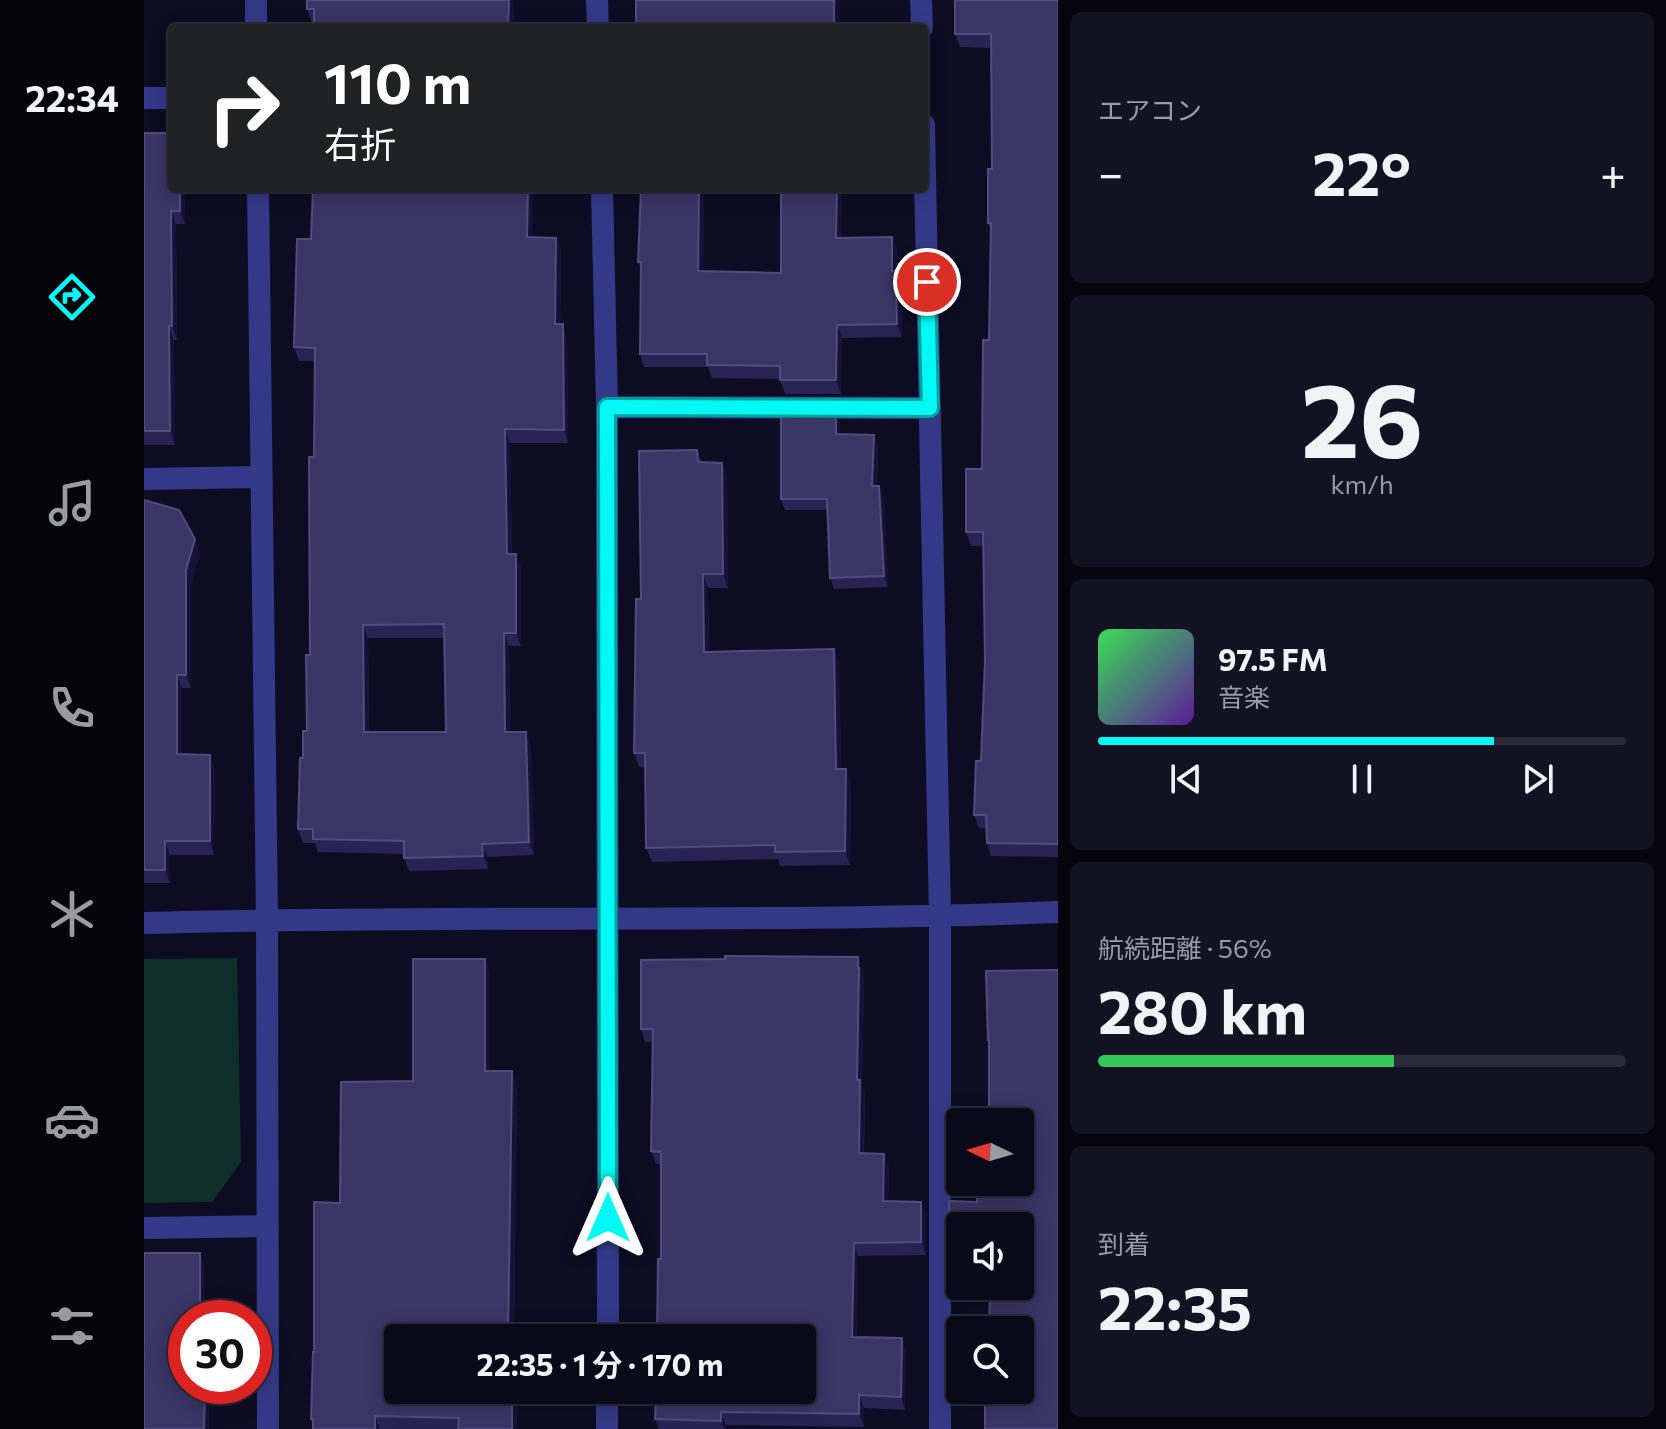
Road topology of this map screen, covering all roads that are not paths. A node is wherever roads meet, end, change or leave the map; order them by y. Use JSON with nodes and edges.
{"nodes":[{"id":1,"x":256,"y":0,"type":"edge"},
{"id":2,"x":597,"y":0,"type":"edge"},
{"id":3,"x":921,"y":0,"type":"edge"},
{"id":4,"x":256,"y":24,"type":"edge"},
{"id":5,"x":598,"y":24,"type":"edge"},
{"id":6,"x":922,"y":24,"type":"edge"},
{"id":7,"x":144,"y":98,"type":"edge"},
{"id":8,"x":168,"y":98,"type":"edge"},
{"id":9,"x":258,"y":192,"type":"edge"},
{"id":10,"x":602,"y":192,"type":"edge"},
{"id":11,"x":925,"y":192,"type":"edge"},
{"id":12,"x":607,"y":407,"type":"junction"},
{"id":13,"x":930,"y":408,"type":"junction"},
{"id":14,"x":261,"y":477,"type":"junction"},
{"id":15,"x":144,"y":479,"type":"edge"},
{"id":16,"x":1058,"y":912,"type":"edge"},
{"id":17,"x":940,"y":917,"type":"junction"},
{"id":18,"x":267,"y":919,"type":"junction"},
{"id":19,"x":608,"y":919,"type":"junction"},
{"id":20,"x":144,"y":923,"type":"edge"},
{"id":21,"x":267,"y":1226,"type":"junction"},
{"id":22,"x":144,"y":1228,"type":"edge"},
{"id":23,"x":608,"y":1324,"type":"edge"},
{"id":24,"x":607,"y":1404,"type":"edge"},
{"id":25,"x":268,"y":1429,"type":"edge"},
{"id":26,"x":607,"y":1429,"type":"edge"},
{"id":27,"x":940,"y":1429,"type":"edge"}],
"edges":[{"from":1,"to":4,"type":"street"},
{"from":2,"to":5,"type":"street"},
{"from":3,"to":6,"type":"street"},
{"from":7,"to":8,"type":"street"},
{"from":9,"to":14,"type":"street"},
{"from":10,"to":12,"type":"street"},
{"from":11,"to":13,"type":"street"},
{"from":12,"to":13,"type":"street"},
{"from":12,"to":19,"type":"street"},
{"from":13,"to":17,"type":"street"},
{"from":14,"to":15,"type":"street"},
{"from":14,"to":18,"type":"street"},
{"from":16,"to":17,"type":"street"},
{"from":17,"to":19,"type":"street"},
{"from":17,"to":27,"type":"street"},
{"from":18,"to":19,"type":"street"},
{"from":18,"to":20,"type":"street"},
{"from":18,"to":21,"type":"street"},
{"from":19,"to":23,"type":"street"},
{"from":21,"to":22,"type":"street"},
{"from":21,"to":25,"type":"street"},
{"from":24,"to":26,"type":"street"}]}
